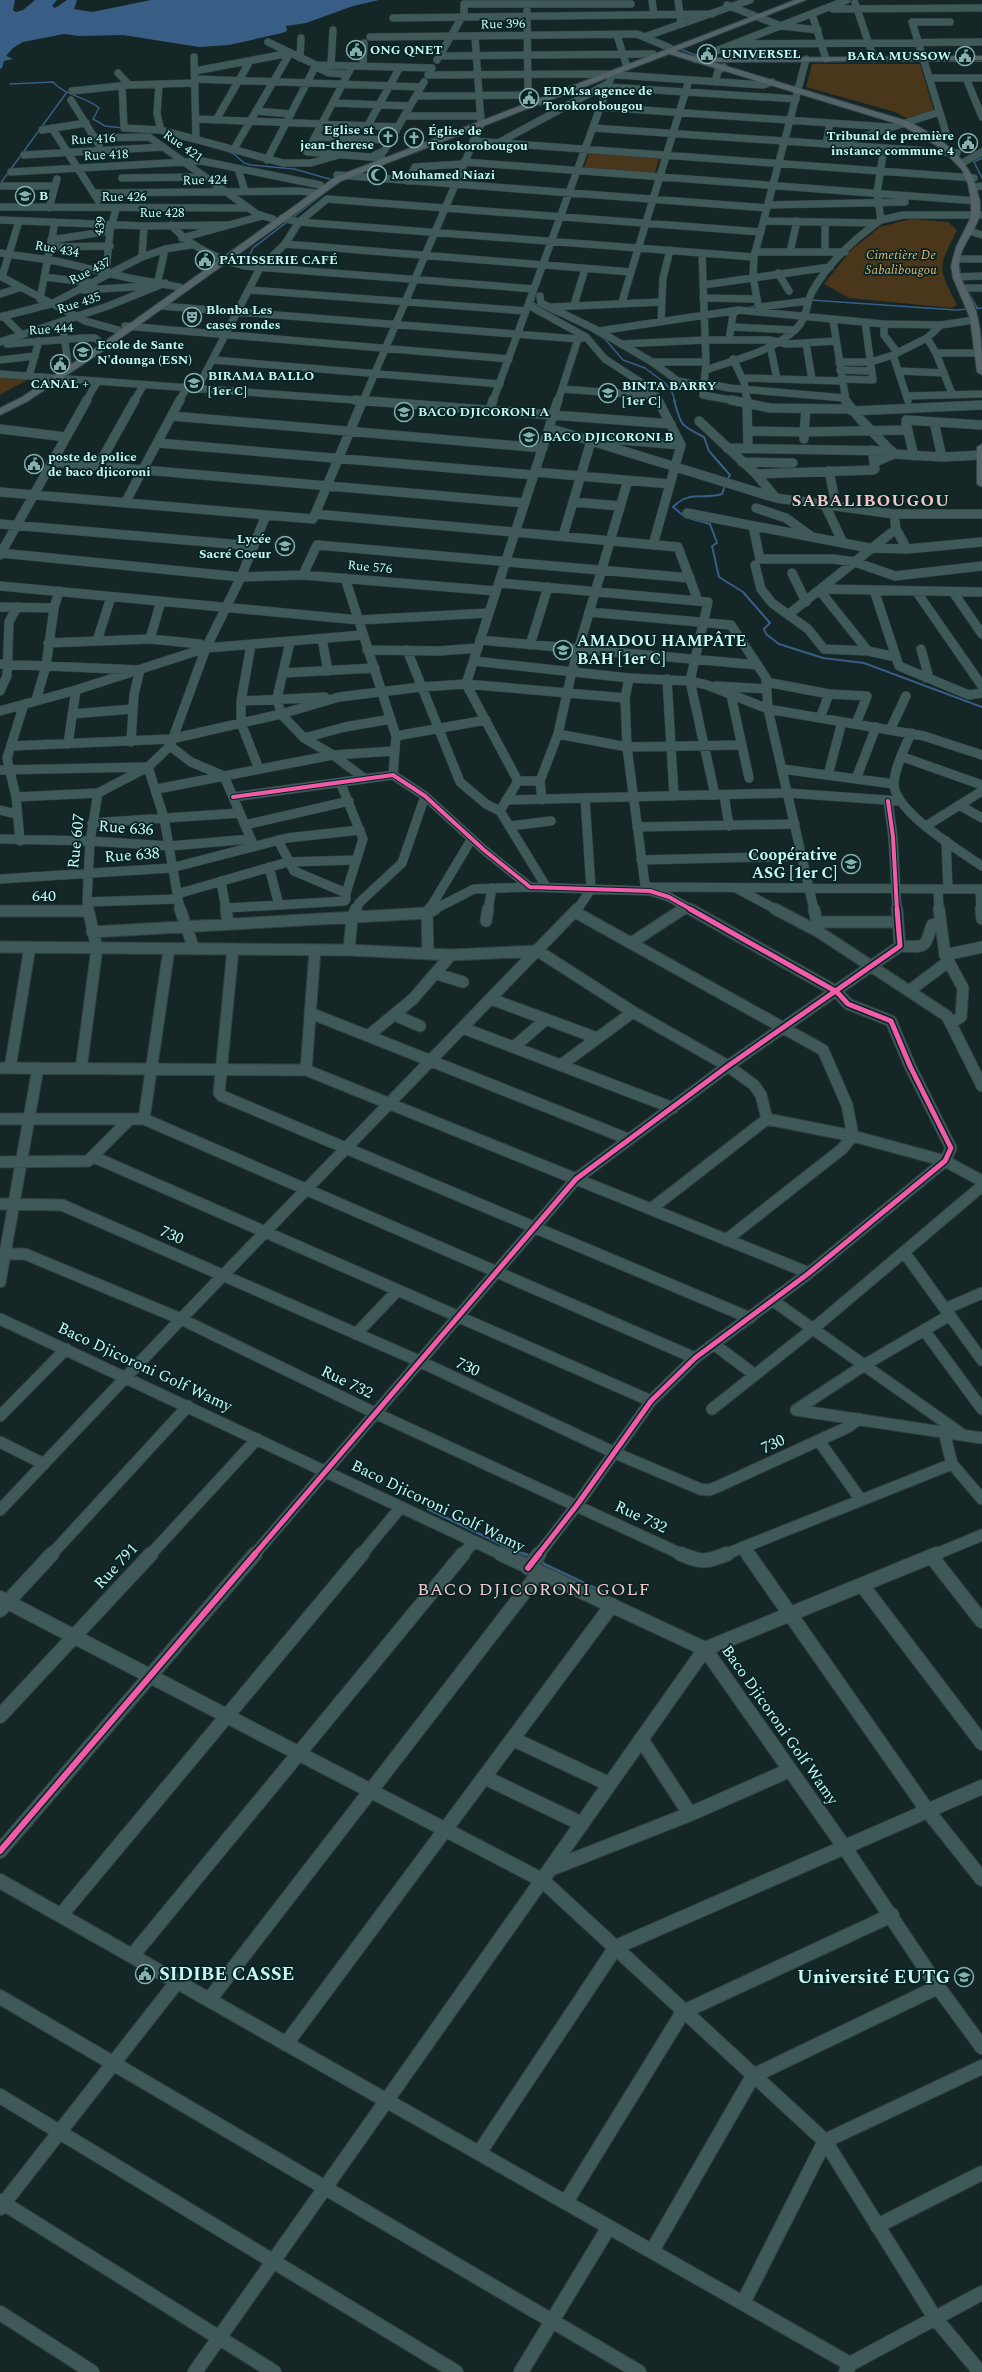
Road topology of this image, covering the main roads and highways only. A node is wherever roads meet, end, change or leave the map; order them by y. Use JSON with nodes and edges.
{"nodes":[{"id":1,"x":792,"y":0,"type":"edge"},
{"id":2,"x":802,"y":0,"type":"edge"},
{"id":3,"x":753,"y":17,"type":"junction"},
{"id":4,"x":669,"y":50,"type":"junction"},
{"id":5,"x":982,"y":58,"type":"edge"},
{"id":6,"x":698,"y":60,"type":"junction"},
{"id":7,"x":727,"y":60,"type":"junction"},
{"id":8,"x":710,"y":63,"type":"junction"},
{"id":9,"x":608,"y":75,"type":"junction"},
{"id":10,"x":979,"y":187,"type":"edge"},
{"id":11,"x":315,"y":190,"type":"junction"},
{"id":12,"x":979,"y":198,"type":"edge"},
{"id":13,"x":978,"y":219,"type":"edge"},
{"id":14,"x":222,"y":260,"type":"junction"},
{"id":15,"x":975,"y":319,"type":"edge"},
{"id":16,"x":125,"y":328,"type":"junction"},
{"id":17,"x":981,"y":360,"type":"edge"},
{"id":18,"x":51,"y":378,"type":"junction"},
{"id":19,"x":0,"y":407,"type":"edge"},
{"id":20,"x":0,"y":412,"type":"edge"},
{"id":21,"x":982,"y":454,"type":"edge"},
{"id":22,"x":982,"y":479,"type":"edge"}],
"edges":[{"from":1,"to":3,"type":"main road"},
{"from":2,"to":3,"type":"main road"},
{"from":3,"to":4,"type":"main road"},
{"from":4,"to":6,"type":"main road"},
{"from":4,"to":9,"type":"main road"},
{"from":4,"to":9,"type":"main road"},
{"from":5,"to":7,"type":"main road"},
{"from":6,"to":7,"type":"main road"},
{"from":6,"to":8,"type":"main road"},
{"from":7,"to":8,"type":"main road"},
{"from":8,"to":10,"type":"main road"},
{"from":9,"to":11,"type":"main road"},
{"from":10,"to":12,"type":"main road"},
{"from":11,"to":14,"type":"main road"},
{"from":11,"to":14,"type":"main road"},
{"from":12,"to":13,"type":"main road"},
{"from":13,"to":15,"type":"main road"},
{"from":14,"to":16,"type":"main road"},
{"from":14,"to":16,"type":"main road"},
{"from":15,"to":17,"type":"main road"},
{"from":16,"to":18,"type":"main road"},
{"from":16,"to":18,"type":"main road"},
{"from":18,"to":19,"type":"main road"},
{"from":18,"to":20,"type":"main road"},
{"from":21,"to":22,"type":"main road"}]}
